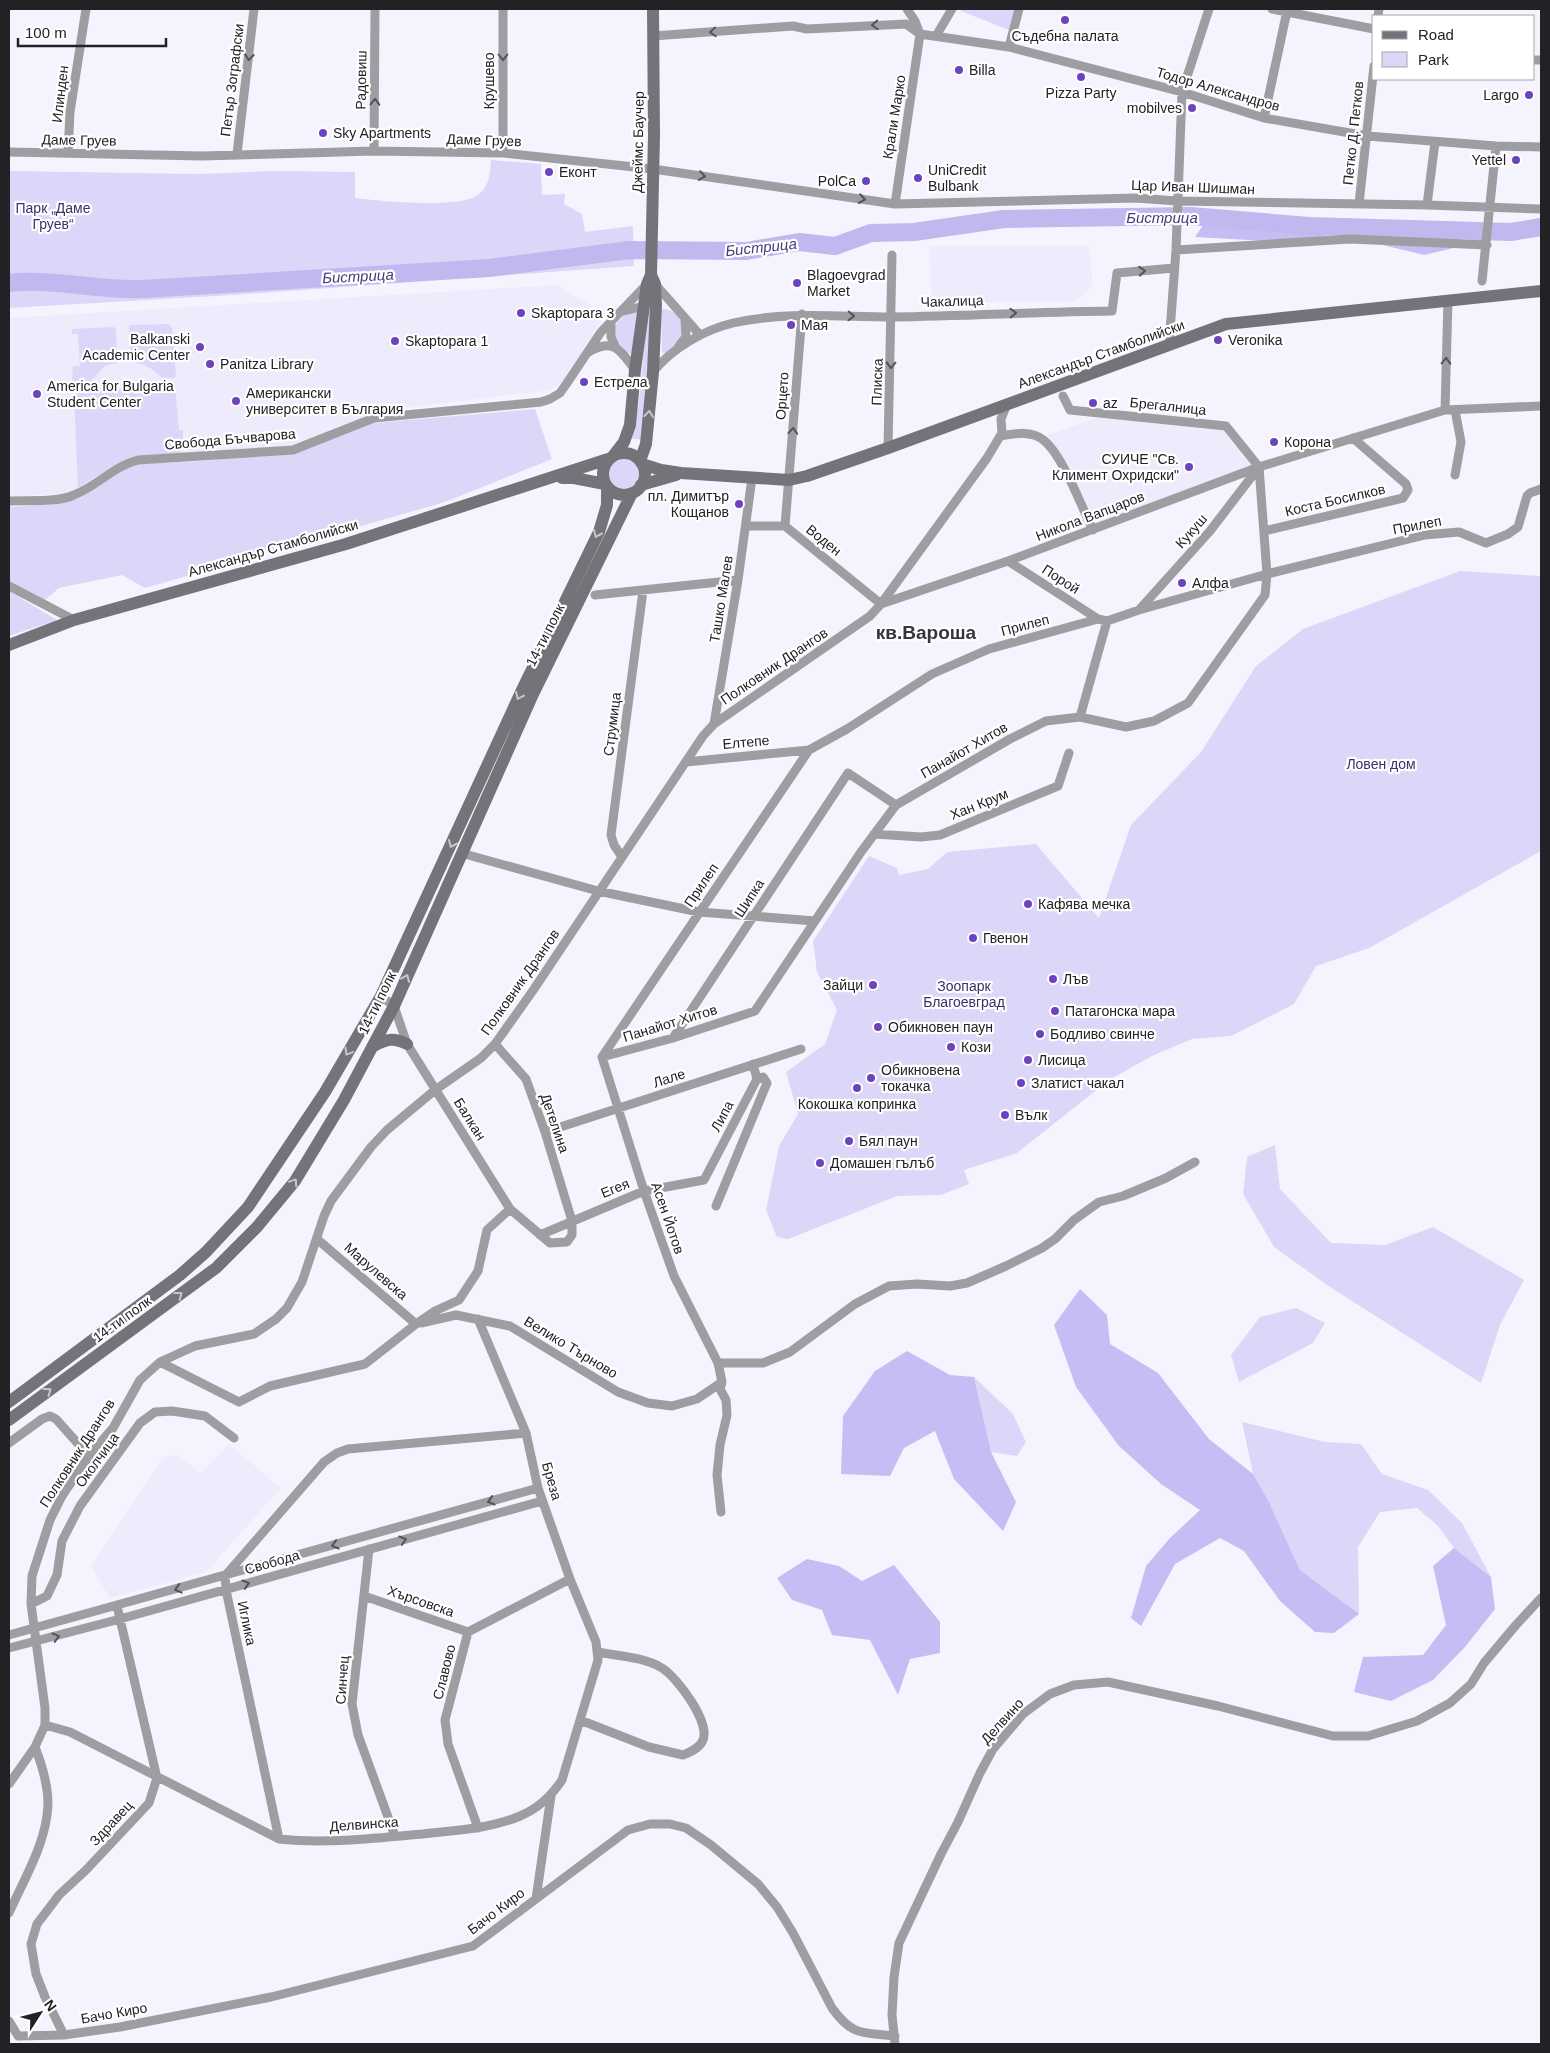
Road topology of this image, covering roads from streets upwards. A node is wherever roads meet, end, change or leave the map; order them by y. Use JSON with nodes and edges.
{"nodes":[{"id":1,"x":86,"y":9,"type":"edge"},
{"id":2,"x":254,"y":9,"type":"edge"},
{"id":3,"x":375,"y":9,"type":"edge"},
{"id":4,"x":503,"y":9,"type":"edge"},
{"id":5,"x":653,"y":9,"type":"edge"},
{"id":6,"x":907,"y":9,"type":"edge"},
{"id":7,"x":952,"y":9,"type":"edge"},
{"id":8,"x":1019,"y":9,"type":"edge"},
{"id":9,"x":1209,"y":9,"type":"edge"},
{"id":10,"x":1272,"y":9,"type":"edge"},
{"id":11,"x":1287,"y":11,"type":"junction"},
{"id":12,"x":1372,"y":29,"type":"edge"},
{"id":13,"x":920,"y":34,"type":"junction"},
{"id":14,"x":653,"y":36,"type":"junction"},
{"id":15,"x":936,"y":36,"type":"junction"},
{"id":16,"x":1008,"y":47,"type":"junction"},
{"id":17,"x":1373,"y":80,"type":"edge"},
{"id":18,"x":1182,"y":92,"type":"junction"},
{"id":19,"x":1264,"y":118,"type":"junction"},
{"id":20,"x":1367,"y":136,"type":"junction"},
{"id":21,"x":1435,"y":142,"type":"junction"},
{"id":22,"x":1496,"y":146,"type":"junction"},
{"id":23,"x":1541,"y":147,"type":"edge"},
{"id":24,"x":374,"y":151,"type":"junction"},
{"id":25,"x":9,"y":152,"type":"edge"},
{"id":26,"x":68,"y":153,"type":"junction"},
{"id":27,"x":502,"y":153,"type":"junction"},
{"id":28,"x":237,"y":154,"type":"junction"},
{"id":29,"x":653,"y":169,"type":"junction"},
{"id":30,"x":1177,"y":201,"type":"junction"},
{"id":31,"x":895,"y":204,"type":"junction"},
{"id":32,"x":1359,"y":204,"type":"junction"},
{"id":33,"x":1427,"y":204,"type":"junction"},
{"id":34,"x":1491,"y":208,"type":"junction"},
{"id":35,"x":1541,"y":209,"type":"edge"},
{"id":36,"x":1487,"y":244,"type":"junction"},
{"id":37,"x":1176,"y":250,"type":"junction"},
{"id":38,"x":892,"y":255,"type":"dead end"},
{"id":39,"x":1174,"y":268,"type":"junction"},
{"id":40,"x":651,"y":281,"type":"junction"},
{"id":41,"x":1482,"y":281,"type":"dead end"},
{"id":42,"x":1541,"y":291,"type":"edge"},
{"id":43,"x":1448,"y":300,"type":"junction"},
{"id":44,"x":650,"y":306,"type":"junction"},
{"id":45,"x":618,"y":313,"type":"junction"},
{"id":46,"x":682,"y":314,"type":"junction"},
{"id":47,"x":802,"y":314,"type":"junction"},
{"id":48,"x":892,"y":317,"type":"junction"},
{"id":49,"x":611,"y":320,"type":"junction"},
{"id":50,"x":700,"y":335,"type":"junction"},
{"id":51,"x":1169,"y":345,"type":"junction"},
{"id":52,"x":616,"y":348,"type":"junction"},
{"id":53,"x":675,"y":352,"type":"junction"},
{"id":54,"x":585,"y":354,"type":"junction"},
{"id":55,"x":635,"y":370,"type":"junction"},
{"id":56,"x":653,"y":372,"type":"junction"},
{"id":57,"x":1063,"y":396,"type":"dead end"},
{"id":58,"x":1007,"y":404,"type":"junction"},
{"id":59,"x":1541,"y":406,"type":"edge"},
{"id":60,"x":1445,"y":410,"type":"junction"},
{"id":61,"x":1455,"y":410,"type":"junction"},
{"id":62,"x":1000,"y":436,"type":"junction"},
{"id":63,"x":1353,"y":438,"type":"junction"},
{"id":64,"x":888,"y":448,"type":"junction"},
{"id":65,"x":611,"y":457,"type":"junction"},
{"id":66,"x":641,"y":463,"type":"junction"},
{"id":67,"x":1259,"y":467,"type":"junction"},
{"id":68,"x":681,"y":473,"type":"junction"},
{"id":69,"x":1455,"y":475,"type":"dead end"},
{"id":70,"x":752,"y":478,"type":"junction"},
{"id":71,"x":544,"y":479,"type":"junction"},
{"id":72,"x":789,"y":480,"type":"junction"},
{"id":73,"x":606,"y":485,"type":"junction"},
{"id":74,"x":637,"y":489,"type":"junction"},
{"id":75,"x":1541,"y":489,"type":"edge"},
{"id":76,"x":9,"y":501,"type":"edge"},
{"id":77,"x":746,"y":526,"type":"junction"},
{"id":78,"x":786,"y":526,"type":"junction"},
{"id":79,"x":1092,"y":530,"type":"junction"},
{"id":80,"x":1264,"y":531,"type":"junction"},
{"id":81,"x":1008,"y":561,"type":"junction"},
{"id":82,"x":1266,"y":574,"type":"junction"},
{"id":83,"x":738,"y":580,"type":"junction"},
{"id":84,"x":9,"y":586,"type":"edge"},
{"id":85,"x":643,"y":591,"type":"junction"},
{"id":86,"x":595,"y":595,"type":"dead end"},
{"id":87,"x":880,"y":604,"type":"junction"},
{"id":88,"x":1139,"y":610,"type":"junction"},
{"id":89,"x":74,"y":620,"type":"junction"},
{"id":90,"x":1103,"y":620,"type":"junction"},
{"id":91,"x":9,"y":645,"type":"edge"},
{"id":92,"x":1080,"y":717,"type":"junction"},
{"id":93,"x":714,"y":724,"type":"junction"},
{"id":94,"x":809,"y":750,"type":"junction"},
{"id":95,"x":1069,"y":752,"type":"dead end"},
{"id":96,"x":686,"y":762,"type":"junction"},
{"id":97,"x":896,"y":805,"type":"junction"},
{"id":98,"x":874,"y":834,"type":"junction"},
{"id":99,"x":461,"y":853,"type":"junction"},
{"id":100,"x":622,"y":857,"type":"junction"},
{"id":101,"x":598,"y":891,"type":"junction"},
{"id":102,"x":699,"y":912,"type":"junction"},
{"id":103,"x":754,"y":916,"type":"junction"},
{"id":104,"x":815,"y":921,"type":"junction"},
{"id":105,"x":381,"y":996,"type":"junction"},
{"id":106,"x":394,"y":1006,"type":"junction"},
{"id":107,"x":673,"y":1038,"type":"junction"},
{"id":108,"x":407,"y":1044,"type":"junction"},
{"id":109,"x":495,"y":1044,"type":"junction"},
{"id":110,"x":372,"y":1046,"type":"junction"},
{"id":111,"x":801,"y":1049,"type":"dead end"},
{"id":112,"x":602,"y":1057,"type":"junction"},
{"id":113,"x":753,"y":1064,"type":"junction"},
{"id":114,"x":757,"y":1079,"type":"junction"},
{"id":115,"x":435,"y":1090,"type":"junction"},
{"id":116,"x":618,"y":1109,"type":"junction"},
{"id":117,"x":545,"y":1132,"type":"junction"},
{"id":118,"x":1195,"y":1162,"type":"dead end"},
{"id":119,"x":704,"y":1180,"type":"joint"},
{"id":120,"x":644,"y":1191,"type":"junction"},
{"id":121,"x":716,"y":1206,"type":"dead end"},
{"id":122,"x":510,"y":1208,"type":"junction"},
{"id":123,"x":572,"y":1221,"type":"junction"},
{"id":124,"x":540,"y":1235,"type":"junction"},
{"id":125,"x":317,"y":1239,"type":"junction"},
{"id":126,"x":478,"y":1319,"type":"junction"},
{"id":127,"x":416,"y":1324,"type":"junction"},
{"id":128,"x":160,"y":1362,"type":"junction"},
{"id":129,"x":718,"y":1363,"type":"junction"},
{"id":130,"x":722,"y":1382,"type":"junction"},
{"id":131,"x":9,"y":1402,"type":"edge"},
{"id":132,"x":9,"y":1420,"type":"edge"},
{"id":133,"x":526,"y":1433,"type":"junction"},
{"id":134,"x":234,"y":1438,"type":"dead end"},
{"id":135,"x":9,"y":1443,"type":"edge"},
{"id":136,"x":89,"y":1456,"type":"junction"},
{"id":137,"x":538,"y":1488,"type":"junction"},
{"id":138,"x":542,"y":1501,"type":"junction"},
{"id":139,"x":721,"y":1512,"type":"dead end"},
{"id":140,"x":369,"y":1549,"type":"junction"},
{"id":141,"x":225,"y":1576,"type":"junction"},
{"id":142,"x":570,"y":1578,"type":"junction"},
{"id":143,"x":226,"y":1590,"type":"junction"},
{"id":144,"x":364,"y":1596,"type":"junction"},
{"id":145,"x":1541,"y":1598,"type":"edge"},
{"id":146,"x":31,"y":1604,"type":"junction"},
{"id":147,"x":117,"y":1606,"type":"junction"},
{"id":148,"x":120,"y":1619,"type":"junction"},
{"id":149,"x":34,"y":1630,"type":"junction"},
{"id":150,"x":468,"y":1632,"type":"junction"},
{"id":151,"x":9,"y":1636,"type":"edge"},
{"id":152,"x":36,"y":1642,"type":"junction"},
{"id":153,"x":9,"y":1648,"type":"edge"},
{"id":154,"x":598,"y":1652,"type":"junction"},
{"id":155,"x":580,"y":1720,"type":"junction"},
{"id":156,"x":44,"y":1725,"type":"junction"},
{"id":157,"x":35,"y":1747,"type":"junction"},
{"id":158,"x":157,"y":1778,"type":"junction"},
{"id":159,"x":9,"y":1784,"type":"edge"},
{"id":160,"x":551,"y":1796,"type":"junction"},
{"id":161,"x":478,"y":1828,"type":"junction"},
{"id":162,"x":395,"y":1836,"type":"junction"},
{"id":163,"x":279,"y":1839,"type":"junction"},
{"id":164,"x":536,"y":1899,"type":"junction"},
{"id":165,"x":9,"y":1913,"type":"edge"},
{"id":166,"x":9,"y":2020,"type":"edge"},
{"id":167,"x":64,"y":2035,"type":"junction"},
{"id":168,"x":18,"y":2036,"type":"junction"},
{"id":169,"x":895,"y":2040,"type":"edge"},
{"id":170,"x":25,"y":2044,"type":"edge"}],
"edges":[{"from":1,"to":26,"type":"street","name":"Илинден"},
{"from":2,"to":28,"type":"street","name":"Петър Зографски","one_way":true},
{"from":24,"to":3,"type":"street","name":"Радовиш","one_way":true},
{"from":4,"to":27,"type":"street","name":"Крушево","one_way":true},
{"from":5,"to":14,"type":"street","name":"Джеймс Баучер"},
{"from":6,"to":13,"type":"street"},
{"from":7,"to":15,"type":"street"},
{"from":8,"to":16,"type":"street"},
{"from":9,"to":18,"type":"street"},
{"from":10,"to":11,"type":"street"},
{"from":11,"to":12,"type":"street"},
{"from":11,"to":19,"type":"street"},
{"from":13,"to":14,"type":"street","name":"Тодор Александров","one_way":true},
{"from":13,"to":15,"type":"street","name":"Тодор Александров"},
{"from":13,"to":31,"type":"street","name":"Крали Марко"},
{"from":14,"to":29,"type":"street","name":"Джеймс Баучер"},
{"from":15,"to":16,"type":"street","name":"Тодор Александров"},
{"from":16,"to":18,"type":"street","name":"Тодор Александров"},
{"from":17,"to":20,"type":"street","name":"Петко Д. Петков"},
{"from":18,"to":19,"type":"street","name":"Тодор Александров"},
{"from":18,"to":30,"type":"street"},
{"from":19,"to":20,"type":"street","name":"Тодор Александров"},
{"from":20,"to":21,"type":"street","name":"Тодор Александров"},
{"from":20,"to":32,"type":"street","name":"Петко Д. Петков"},
{"from":21,"to":22,"type":"street","name":"Тодор Александров"},
{"from":21,"to":33,"type":"street"},
{"from":22,"to":23,"type":"street","name":"Тодор Александров"},
{"from":22,"to":34,"type":"street"},
{"from":24,"to":27,"type":"street","name":"Даме Груев"},
{"from":24,"to":28,"type":"street","name":"Даме Груев"},
{"from":25,"to":26,"type":"street","name":"Даме Груев"},
{"from":26,"to":28,"type":"street","name":"Даме Груев"},
{"from":27,"to":29,"type":"street","name":"Даме Груев"},
{"from":29,"to":31,"type":"street","name":"Даме Груев","one_way":true},
{"from":29,"to":40,"type":"street","name":"Джеймс Баучер"},
{"from":30,"to":31,"type":"street","name":"Цар Иван Шишман"},
{"from":30,"to":32,"type":"street","name":"Цар Иван Шишман"},
{"from":30,"to":37,"type":"street"},
{"from":32,"to":33,"type":"street","name":"Цар Иван Шишман"},
{"from":33,"to":34,"type":"street","name":"Цар Иван Шишман"},
{"from":34,"to":35,"type":"street","name":"Цар Иван Шишман"},
{"from":34,"to":36,"type":"street"},
{"from":36,"to":37,"type":"street"},
{"from":36,"to":41,"type":"street"},
{"from":37,"to":39,"type":"street"},
{"from":38,"to":48,"type":"street","name":"Плиска"},
{"from":48,"to":39,"type":"street","name":"Чакалица","one_way":true},
{"from":39,"to":51,"type":"street"},
{"from":40,"to":44,"type":"street","name":"Джеймс Баучер"},
{"from":40,"to":45,"type":"street","name":"Свобода Бъчварова"},
{"from":40,"to":46,"type":"street"},
{"from":42,"to":43,"type":"street","name":"Александър Стамболийски"},
{"from":43,"to":51,"type":"street","name":"Александър Стамболийски"},
{"from":60,"to":43,"type":"street","one_way":true},
{"from":44,"to":45,"type":"street"},
{"from":44,"to":46,"type":"street"},
{"from":44,"to":55,"type":"street","name":"Джеймс Баучер"},
{"from":44,"to":56,"type":"street","name":"Джеймс Баучер"},
{"from":45,"to":49,"type":"street","name":"Свобода Бъчварова"},
{"from":46,"to":50,"type":"street"},
{"from":46,"to":53,"type":"street"},
{"from":47,"to":48,"type":"street","name":"Чакалица","one_way":true},
{"from":47,"to":50,"type":"street","name":"Чакалица"},
{"from":72,"to":47,"type":"street","name":"Орцето","one_way":true},
{"from":48,"to":64,"type":"street","name":"Плиска","one_way":true},
{"from":49,"to":52,"type":"street"},
{"from":49,"to":54,"type":"street","name":"Свобода Бъчварова"},
{"from":50,"to":53,"type":"street","name":"Чакалица"},
{"from":51,"to":58,"type":"street","name":"Александър Стамболийски"},
{"from":52,"to":54,"type":"street"},
{"from":52,"to":55,"type":"street"},
{"from":53,"to":56,"type":"street","name":"Чакалица"},
{"from":54,"to":76,"type":"street","name":"Свобода Бъчварова"},
{"from":55,"to":65,"type":"street","name":"Джеймс Баучер"},
{"from":66,"to":56,"type":"street","name":"Джеймс Баучер","one_way":true},
{"from":57,"to":67,"type":"street","name":"Брегалница"},
{"from":58,"to":62,"type":"street","name":"Полковник Дрангов"},
{"from":58,"to":64,"type":"street","name":"Александър Стамболийски"},
{"from":59,"to":61,"type":"street","name":"Никола Вапцаров"},
{"from":60,"to":61,"type":"street","name":"Никола Вапцаров"},
{"from":60,"to":63,"type":"street","name":"Никола Вапцаров"},
{"from":61,"to":69,"type":"street"},
{"from":62,"to":79,"type":"street"},
{"from":62,"to":87,"type":"street","name":"Полковник Дрангов"},
{"from":63,"to":67,"type":"street","name":"Никола Вапцаров"},
{"from":63,"to":80,"type":"street","name":"Коста Босилков"},
{"from":64,"to":72,"type":"street","name":"Александър Стамболийски"},
{"from":65,"to":66,"type":"street"},
{"from":65,"to":71,"type":"street","name":"Александър Стамболийски"},
{"from":65,"to":73,"type":"street"},
{"from":66,"to":68,"type":"street","name":"Александър Стамболийски"},
{"from":66,"to":74,"type":"street"},
{"from":67,"to":79,"type":"street","name":"Никола Вапцаров"},
{"from":67,"to":80,"type":"street","name":"Панайот Хитов"},
{"from":67,"to":88,"type":"street","name":"Кукуш"},
{"from":68,"to":70,"type":"street","name":"Александър Стамболийски"},
{"from":68,"to":74,"type":"street","name":"Александър Стамболийски"},
{"from":70,"to":72,"type":"street","name":"Александър Стамболийски"},
{"from":70,"to":77,"type":"street","name":"Ташко Малев"},
{"from":71,"to":73,"type":"street","name":"Александър Стамболийски"},
{"from":71,"to":89,"type":"street","name":"Александър Стамболийски"},
{"from":72,"to":78,"type":"street","name":"Воден"},
{"from":73,"to":74,"type":"street"},
{"from":73,"to":105,"type":"street","name":"14-ти полк","one_way":true},
{"from":74,"to":99,"type":"street","name":"14-ти полк"},
{"from":75,"to":82,"type":"street","name":"Прилеп"},
{"from":77,"to":78,"type":"street"},
{"from":77,"to":83,"type":"street","name":"Ташко Малев"},
{"from":78,"to":87,"type":"street","name":"Воден"},
{"from":79,"to":81,"type":"street","name":"Никола Вапцаров"},
{"from":80,"to":82,"type":"street","name":"Панайот Хитов"},
{"from":81,"to":87,"type":"street","name":"Никола Вапцаров"},
{"from":81,"to":90,"type":"street","name":"Порой"},
{"from":82,"to":88,"type":"street","name":"Прилеп"},
{"from":82,"to":92,"type":"street","name":"Панайот Хитов"},
{"from":83,"to":85,"type":"street"},
{"from":83,"to":93,"type":"street","name":"Ташко Малев"},
{"from":84,"to":89,"type":"street"},
{"from":85,"to":86,"type":"street"},
{"from":85,"to":100,"type":"street","name":"Струмица"},
{"from":87,"to":93,"type":"street","name":"Полковник Дрангов"},
{"from":88,"to":90,"type":"street","name":"Прилеп"},
{"from":89,"to":91,"type":"street","name":"Александър Стамболийски"},
{"from":90,"to":92,"type":"street"},
{"from":90,"to":94,"type":"street","name":"Прилеп"},
{"from":92,"to":97,"type":"street","name":"Панайот Хитов"},
{"from":93,"to":96,"type":"street","name":"Полковник Дрангов"},
{"from":94,"to":96,"type":"street","name":"Елтепе"},
{"from":94,"to":102,"type":"street","name":"Прилеп"},
{"from":95,"to":98,"type":"street","name":"Хан Крум"},
{"from":96,"to":100,"type":"street","name":"Полковник Дрангов"},
{"from":97,"to":98,"type":"street","name":"Панайот Хитов"},
{"from":97,"to":103,"type":"street","name":"Шипка"},
{"from":98,"to":104,"type":"street","name":"Панайот Хитов"},
{"from":99,"to":101,"type":"street"},
{"from":106,"to":99,"type":"street","name":"14-ти полк","one_way":true},
{"from":100,"to":101,"type":"street","name":"Полковник Дрангов"},
{"from":101,"to":102,"type":"street"},
{"from":101,"to":109,"type":"street","name":"Полковник Дрангов"},
{"from":102,"to":103,"type":"street"},
{"from":102,"to":112,"type":"street","name":"Прилеп"},
{"from":103,"to":104,"type":"street"},
{"from":103,"to":107,"type":"street","name":"Шипка"},
{"from":104,"to":107,"type":"street","name":"Панайот Хитов"},
{"from":105,"to":106,"type":"street"},
{"from":105,"to":131,"type":"street","name":"14-ти полк","one_way":true},
{"from":106,"to":108,"type":"street","name":"Балкан"},
{"from":106,"to":110,"type":"street","name":"14-ти полк"},
{"from":107,"to":112,"type":"street","name":"Панайот Хитов"},
{"from":108,"to":110,"type":"street"},
{"from":108,"to":115,"type":"street","name":"Балкан"},
{"from":109,"to":115,"type":"street","name":"Полковник Дрангов"},
{"from":109,"to":117,"type":"street","name":"Детелина"},
{"from":132,"to":110,"type":"street","name":"14-ти полк","one_way":true},
{"from":111,"to":113,"type":"street","name":"Лале"},
{"from":112,"to":116,"type":"street","name":"Асен Йотов"},
{"from":113,"to":114,"type":"street"},
{"from":113,"to":116,"type":"street","name":"Лале"},
{"from":114,"to":119,"type":"street","name":"Липа"},
{"from":114,"to":121,"type":"street"},
{"from":115,"to":122,"type":"street","name":"Балкан"},
{"from":115,"to":125,"type":"street","name":"Полковник Дрангов"},
{"from":116,"to":117,"type":"street","name":"Лале"},
{"from":116,"to":120,"type":"street","name":"Асен Йотов"},
{"from":117,"to":123,"type":"street","name":"Детелина"},
{"from":118,"to":129,"type":"street"},
{"from":119,"to":120,"type":"street","name":"Егея"},
{"from":120,"to":123,"type":"street","name":"Егея"},
{"from":120,"to":129,"type":"street","name":"Асен Йотов"},
{"from":122,"to":124,"type":"street","name":"Балкан"},
{"from":122,"to":127,"type":"street"},
{"from":123,"to":124,"type":"street","name":"Егея"},
{"from":123,"to":124,"type":"street"},
{"from":125,"to":127,"type":"street","name":"Марулевска"},
{"from":125,"to":128,"type":"street","name":"Полковник Дрангов"},
{"from":126,"to":127,"type":"street","name":"Велико Търново"},
{"from":126,"to":130,"type":"street","name":"Велико Търново"},
{"from":126,"to":133,"type":"street","name":"Бреза"},
{"from":127,"to":128,"type":"street","name":"Велико Търново"},
{"from":128,"to":136,"type":"street","name":"Полковник Дрангов"},
{"from":129,"to":130,"type":"street","name":"Асен Йотов"},
{"from":130,"to":139,"type":"street","name":"Асен Йотов"},
{"from":133,"to":137,"type":"street","name":"Бреза"},
{"from":133,"to":141,"type":"street"},
{"from":134,"to":146,"type":"street","name":"Околчица"},
{"from":135,"to":136,"type":"street"},
{"from":136,"to":146,"type":"street","name":"Полковник Дрангов"},
{"from":137,"to":138,"type":"street","name":"Бреза"},
{"from":137,"to":141,"type":"street","name":"Свобода","one_way":true},
{"from":140,"to":138,"type":"street","name":"Свобода","one_way":true},
{"from":138,"to":142,"type":"street","name":"Бреза"},
{"from":143,"to":140,"type":"street","name":"Свобода","one_way":true},
{"from":140,"to":144,"type":"street","name":"Синчец"},
{"from":141,"to":143,"type":"street","name":"Иглика"},
{"from":141,"to":147,"type":"street","name":"Свобода","one_way":true},
{"from":142,"to":150,"type":"street","name":"Славово"},
{"from":142,"to":154,"type":"street","name":"Бреза"},
{"from":143,"to":148,"type":"street","name":"Свобода"},
{"from":143,"to":163,"type":"street","name":"Иглика"},
{"from":144,"to":150,"type":"street","name":"Хърсовска"},
{"from":144,"to":162,"type":"street","name":"Синчец"},
{"from":145,"to":169,"type":"street","name":"Делвино"},
{"from":146,"to":149,"type":"street","name":"Полковник Дрангов"},
{"from":147,"to":148,"type":"street"},
{"from":147,"to":149,"type":"street","name":"Свобода"},
{"from":152,"to":148,"type":"street","name":"Свобода","one_way":true},
{"from":148,"to":158,"type":"street"},
{"from":149,"to":151,"type":"street","name":"Свобода"},
{"from":149,"to":152,"type":"street","name":"Полковник Дрангов"},
{"from":150,"to":161,"type":"street","name":"Славово"},
{"from":152,"to":153,"type":"street","name":"Свобода"},
{"from":152,"to":156,"type":"street","name":"Полковник Дрангов"},
{"from":154,"to":155,"type":"street","name":"Делвинска"},
{"from":154,"to":155,"type":"street"},
{"from":155,"to":160,"type":"street","name":"Делвинска"},
{"from":156,"to":157,"type":"street"},
{"from":156,"to":158,"type":"street","name":"Делвинска"},
{"from":157,"to":159,"type":"street"},
{"from":157,"to":165,"type":"street"},
{"from":158,"to":163,"type":"street","name":"Делвинска"},
{"from":158,"to":167,"type":"street","name":"Здравец"},
{"from":160,"to":161,"type":"street","name":"Делвинска"},
{"from":160,"to":164,"type":"street"},
{"from":161,"to":162,"type":"street","name":"Делвинска"},
{"from":162,"to":163,"type":"street","name":"Делвинска"},
{"from":164,"to":167,"type":"street","name":"Бачо Киро"},
{"from":164,"to":169,"type":"street","name":"Бачо Киро"},
{"from":166,"to":168,"type":"street"},
{"from":167,"to":168,"type":"street","name":"Бачо Киро"},
{"from":168,"to":170,"type":"street"}]}
